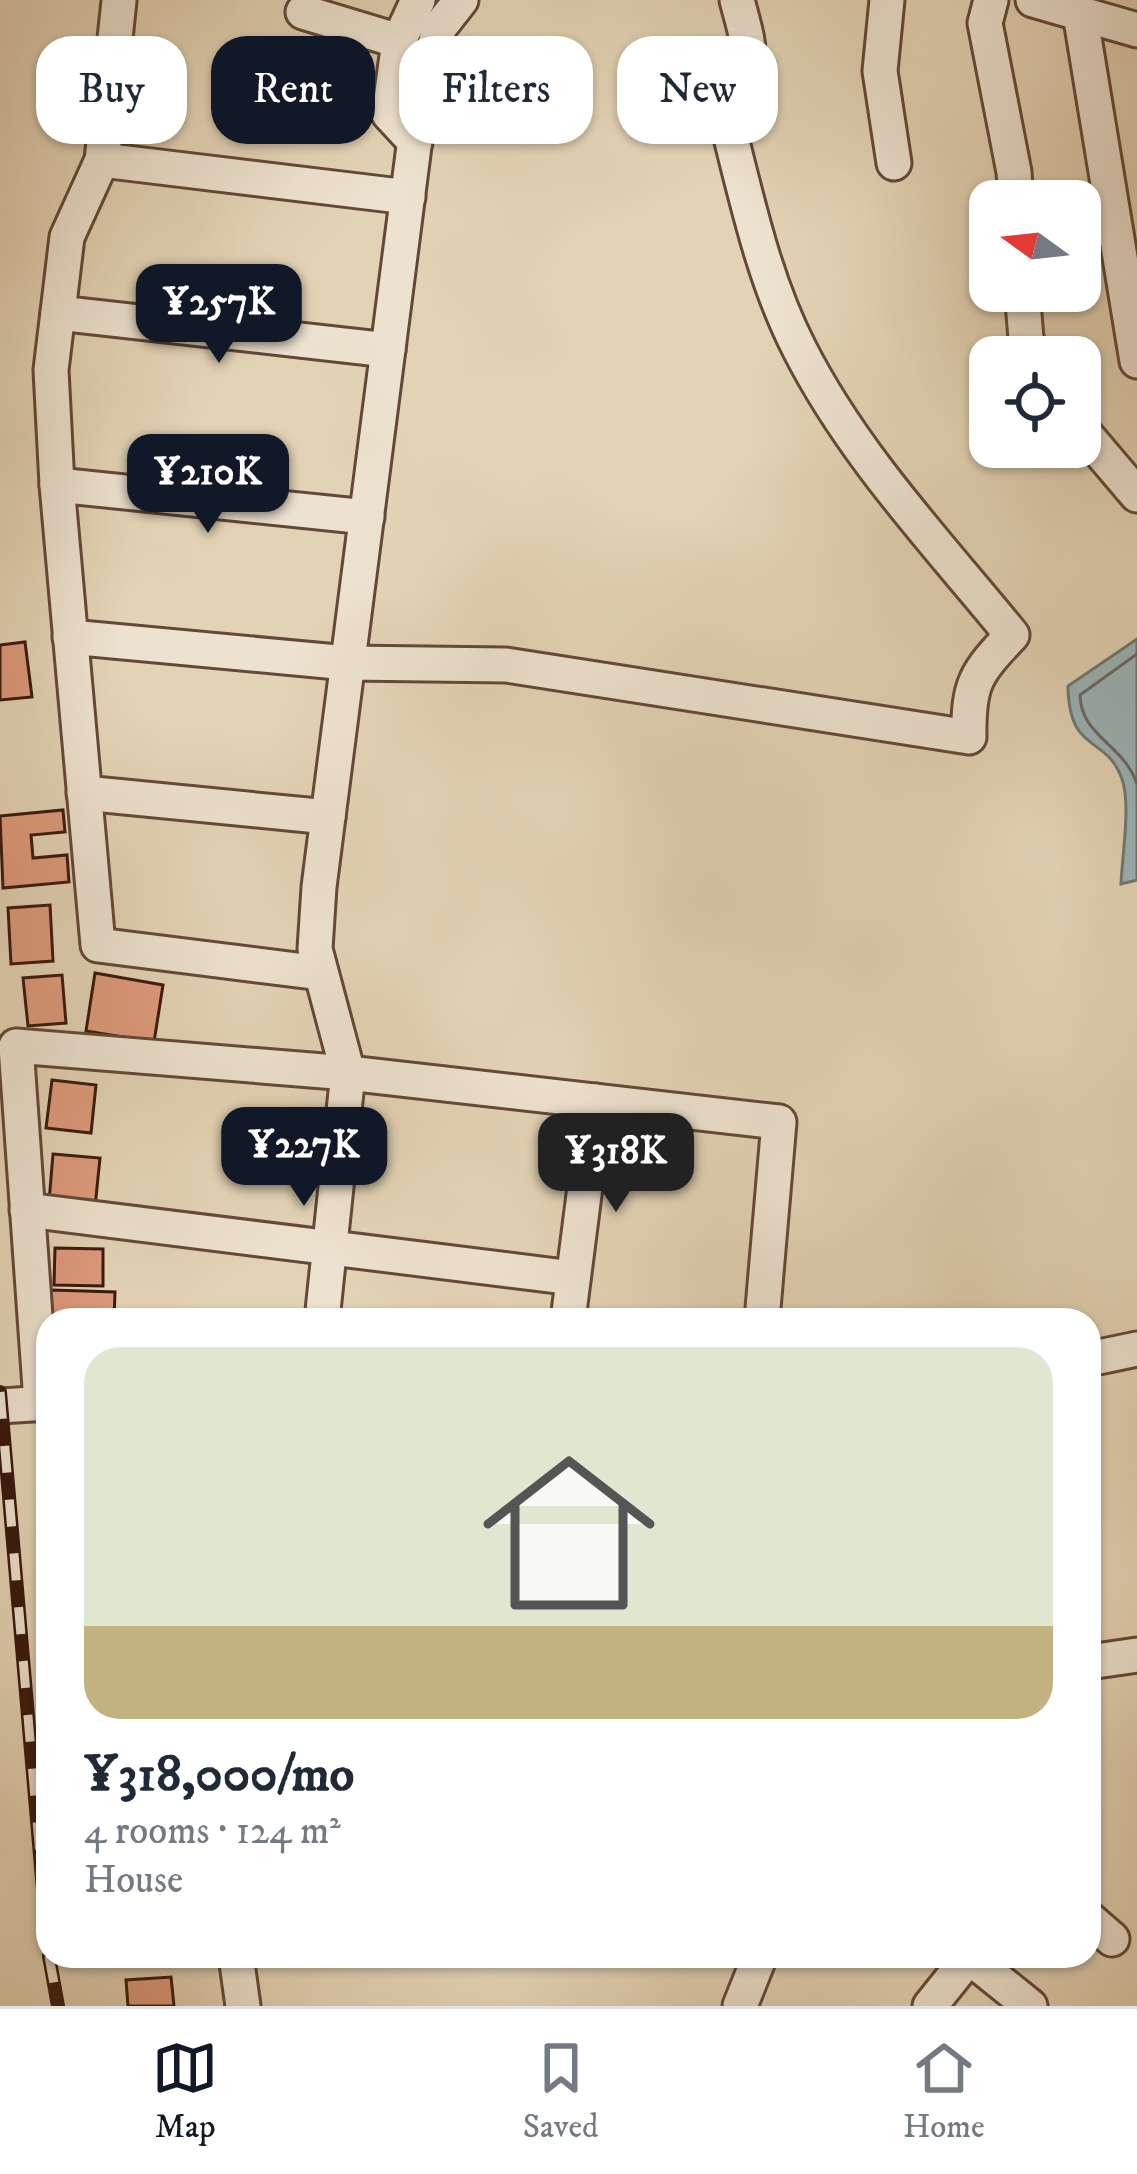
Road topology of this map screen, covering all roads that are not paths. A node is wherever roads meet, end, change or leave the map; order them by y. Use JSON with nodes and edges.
{"nodes":[{"id":1,"x":418,"y":0,"type":"edge"},
{"id":2,"x":461,"y":0,"type":"edge"},
{"id":3,"x":737,"y":0,"type":"edge"},
{"id":4,"x":886,"y":0,"type":"edge"},
{"id":5,"x":991,"y":0,"type":"edge"},
{"id":6,"x":1033,"y":0,"type":"edge"},
{"id":7,"x":119,"y":1,"type":"edge"},
{"id":8,"x":303,"y":12,"type":"dead end"},
{"id":9,"x":1080,"y":13,"type":"junction"},
{"id":10,"x":1137,"y":30,"type":"edge"},
{"id":11,"x":401,"y":36,"type":"edge"},
{"id":12,"x":437,"y":36,"type":"edge"},
{"id":13,"x":399,"y":41,"type":"joint"},
{"id":14,"x":399,"y":125,"type":"edge"},
{"id":15,"x":415,"y":144,"type":"edge"},
{"id":16,"x":102,"y":160,"type":"junction"},
{"id":17,"x":894,"y":163,"type":"dead end"},
{"id":18,"x":1015,"y":180,"type":"edge"},
{"id":19,"x":408,"y":197,"type":"junction"},
{"id":20,"x":58,"y":313,"type":"junction"},
{"id":21,"x":388,"y":350,"type":"junction"},
{"id":22,"x":1137,"y":361,"type":"edge"},
{"id":23,"x":1101,"y":453,"type":"edge"},
{"id":24,"x":57,"y":485,"type":"junction"},
{"id":25,"x":1137,"y":495,"type":"edge"},
{"id":26,"x":367,"y":518,"type":"junction"},
{"id":27,"x":70,"y":638,"type":"junction"},
{"id":28,"x":348,"y":663,"type":"junction"},
{"id":29,"x":84,"y":794,"type":"junction"},
{"id":30,"x":328,"y":817,"type":"junction"},
{"id":31,"x":321,"y":973,"type":"junction"},
{"id":32,"x":348,"y":1072,"type":"junction"},
{"id":33,"x":596,"y":1101,"type":"junction"},
{"id":34,"x":27,"y":1210,"type":"junction"},
{"id":35,"x":329,"y":1247,"type":"junction"},
{"id":36,"x":573,"y":1278,"type":"junction"},
{"id":37,"x":36,"y":1308,"type":"edge"},
{"id":38,"x":323,"y":1308,"type":"edge"},
{"id":39,"x":569,"y":1308,"type":"edge"},
{"id":40,"x":763,"y":1308,"type":"edge"},
{"id":41,"x":1137,"y":1349,"type":"edge"},
{"id":42,"x":1101,"y":1356,"type":"edge"},
{"id":43,"x":36,"y":1403,"type":"edge"},
{"id":44,"x":0,"y":1406,"type":"edge"},
{"id":45,"x":1137,"y":1654,"type":"edge"},
{"id":46,"x":1101,"y":1661,"type":"edge"},
{"id":47,"x":238,"y":1968,"type":"edge"},
{"id":48,"x":755,"y":1968,"type":"edge"},
{"id":49,"x":960,"y":1968,"type":"edge"},
{"id":50,"x":983,"y":1968,"type":"edge"},
{"id":51,"x":243,"y":2006,"type":"edge"},
{"id":52,"x":740,"y":2006,"type":"edge"},
{"id":53,"x":930,"y":2006,"type":"edge"},
{"id":54,"x":1030,"y":2006,"type":"edge"}],
"edges":[{"from":1,"to":11,"type":"street"},
{"from":2,"to":12,"type":"street"},
{"from":3,"to":28,"type":"street"},
{"from":4,"to":17,"type":"street"},
{"from":5,"to":18,"type":"street"},
{"from":6,"to":9,"type":"street"},
{"from":7,"to":16,"type":"street"},
{"from":8,"to":13,"type":"street"},
{"from":9,"to":10,"type":"street"},
{"from":9,"to":22,"type":"street"},
{"from":13,"to":14,"type":"street"},
{"from":15,"to":19,"type":"street"},
{"from":16,"to":19,"type":"street"},
{"from":16,"to":20,"type":"street"},
{"from":19,"to":21,"type":"street"},
{"from":20,"to":21,"type":"street"},
{"from":20,"to":24,"type":"street"},
{"from":21,"to":26,"type":"street"},
{"from":23,"to":25,"type":"street"},
{"from":24,"to":26,"type":"street"},
{"from":24,"to":27,"type":"street"},
{"from":26,"to":28,"type":"street"},
{"from":27,"to":28,"type":"street"},
{"from":27,"to":29,"type":"street"},
{"from":28,"to":30,"type":"street"},
{"from":29,"to":30,"type":"street"},
{"from":29,"to":31,"type":"street"},
{"from":30,"to":31,"type":"street"},
{"from":31,"to":32,"type":"street"},
{"from":32,"to":33,"type":"street"},
{"from":32,"to":34,"type":"street"},
{"from":32,"to":35,"type":"street"},
{"from":33,"to":36,"type":"street"},
{"from":33,"to":40,"type":"street"},
{"from":34,"to":35,"type":"street"},
{"from":34,"to":37,"type":"street"},
{"from":35,"to":36,"type":"street"},
{"from":35,"to":38,"type":"street"},
{"from":36,"to":39,"type":"street"},
{"from":41,"to":42,"type":"street"},
{"from":43,"to":44,"type":"street"},
{"from":45,"to":46,"type":"street"},
{"from":47,"to":51,"type":"street"},
{"from":48,"to":52,"type":"street"},
{"from":49,"to":53,"type":"street"},
{"from":50,"to":54,"type":"street"}]}
